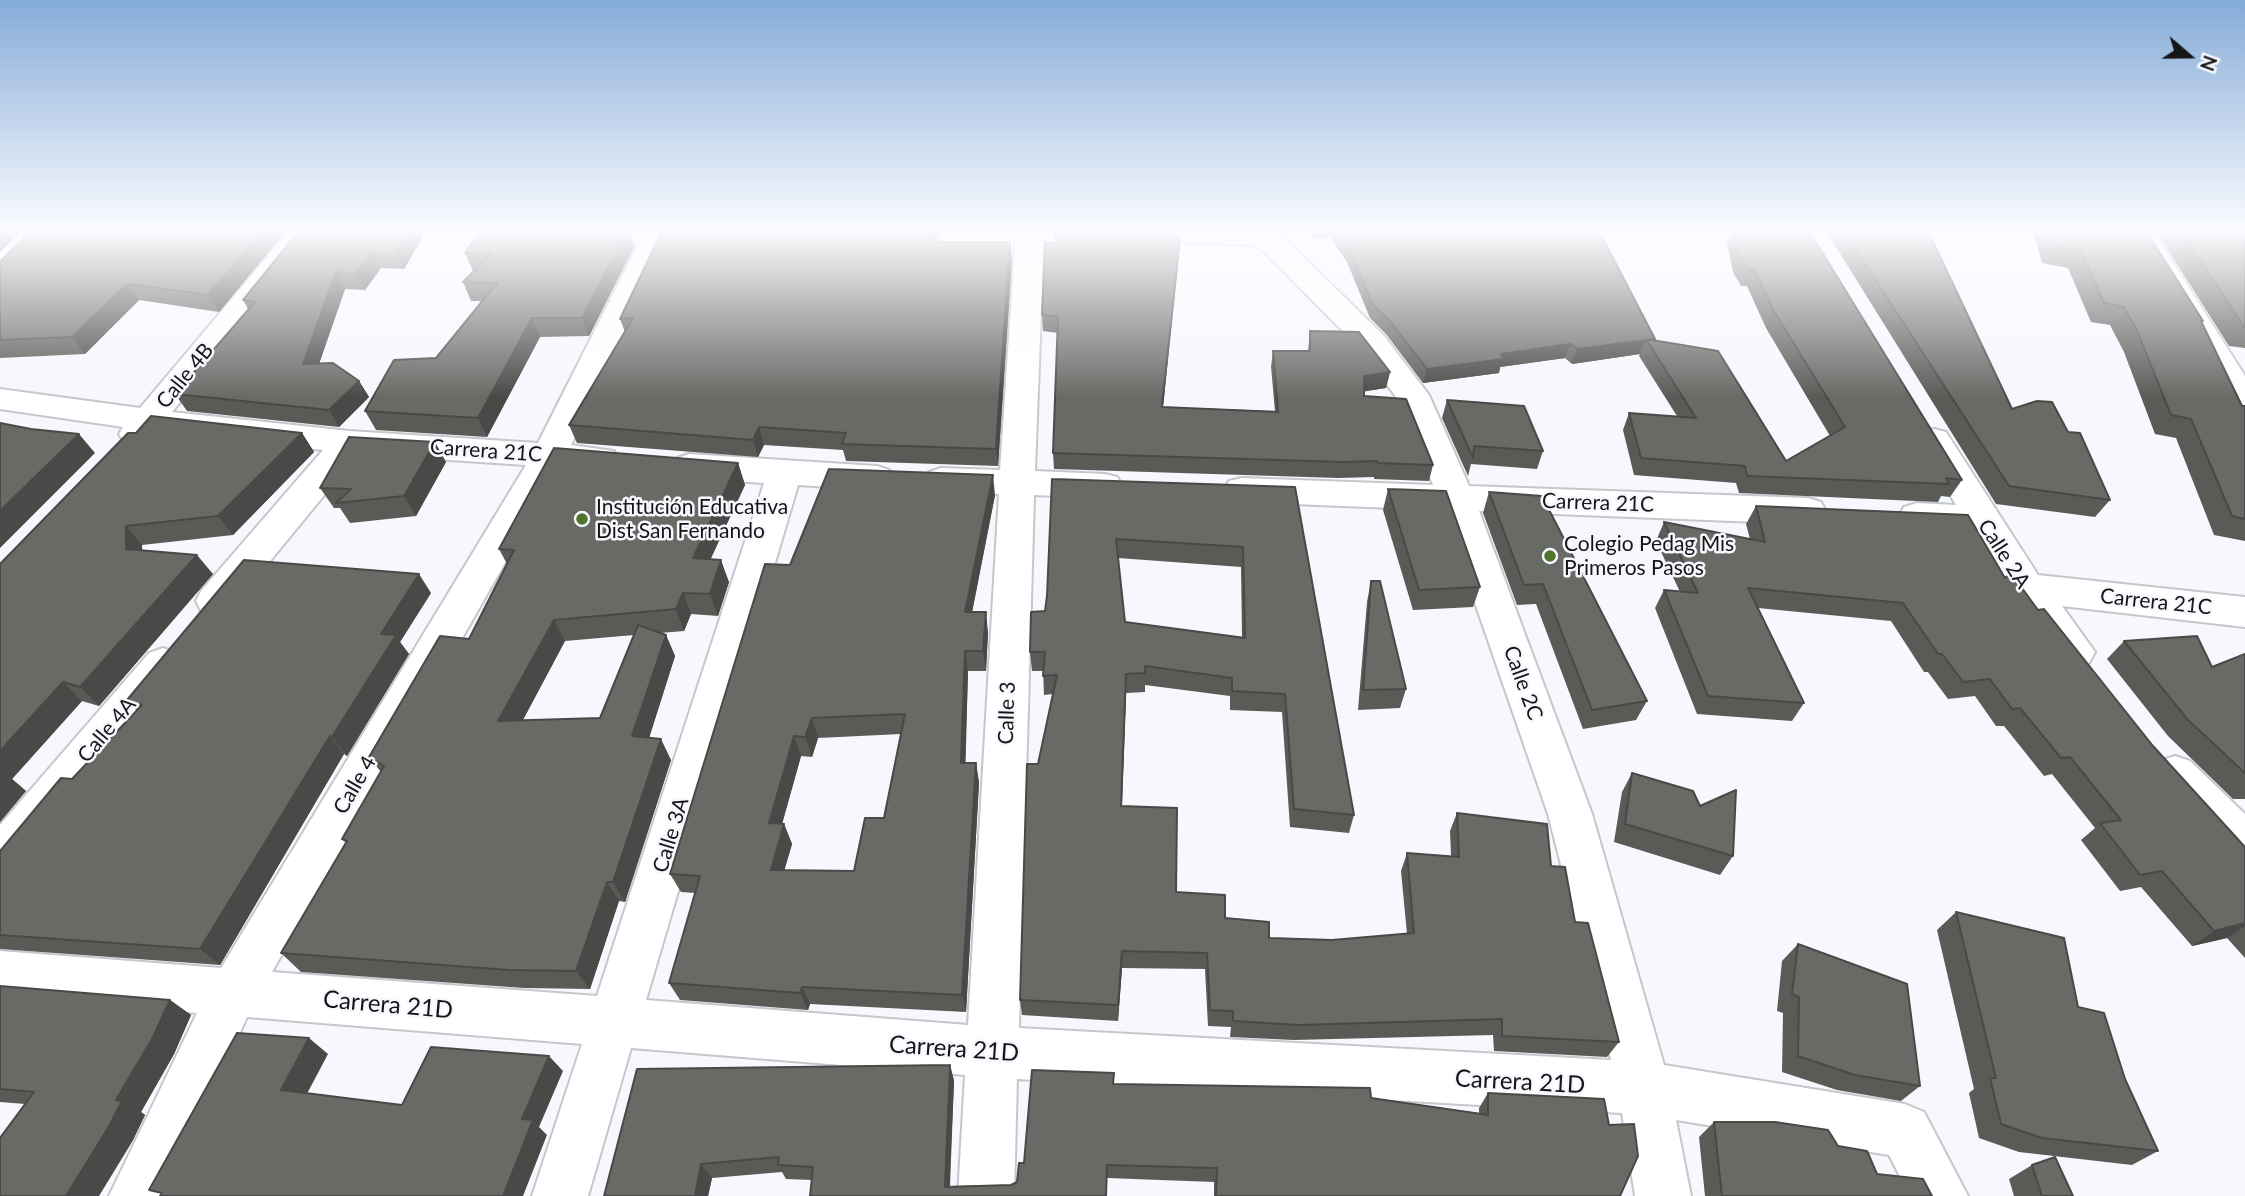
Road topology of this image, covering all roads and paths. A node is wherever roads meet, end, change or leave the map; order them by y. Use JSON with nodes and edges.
{"nodes":[{"id":1,"x":258,"y":287,"type":"edge"},
{"id":2,"x":631,"y":287,"type":"edge"},
{"id":3,"x":1027,"y":287,"type":"edge"},
{"id":4,"x":1316,"y":287,"type":"edge"},
{"id":5,"x":2173,"y":287,"type":"edge"},
{"id":6,"x":0,"y":399,"type":"edge"},
{"id":7,"x":2245,"y":402,"type":"edge"},
{"id":8,"x":1916,"y":411,"type":"edge"},
{"id":9,"x":149,"y":420,"type":"junction"},
{"id":10,"x":349,"y":442,"type":"junction"},
{"id":11,"x":549,"y":454,"type":"junction"},
{"id":12,"x":112,"y":459,"type":"edge"},
{"id":13,"x":784,"y":474,"type":"junction"},
{"id":14,"x":1017,"y":484,"type":"junction"},
{"id":15,"x":1140,"y":487,"type":"edge"},
{"id":16,"x":1209,"y":489,"type":"edge"},
{"id":17,"x":1456,"y":497,"type":"junction"},
{"id":18,"x":1843,"y":513,"type":"edge"},
{"id":19,"x":1884,"y":514,"type":"edge"},
{"id":20,"x":1981,"y":519,"type":"junction"},
{"id":21,"x":2026,"y":588,"type":"junction"},
{"id":22,"x":2245,"y":612,"type":"edge"},
{"id":23,"x":2092,"y":674,"type":"edge"},
{"id":24,"x":2151,"y":750,"type":"edge"},
{"id":25,"x":2245,"y":844,"type":"edge"},
{"id":26,"x":0,"y":858,"type":"edge"},
{"id":27,"x":0,"y":974,"type":"edge"},
{"id":28,"x":233,"y":993,"type":"junction"},
{"id":29,"x":613,"y":1023,"type":"junction"},
{"id":30,"x":992,"y":1052,"type":"junction"},
{"id":31,"x":1644,"y":1088,"type":"junction"},
{"id":32,"x":137,"y":1196,"type":"edge"},
{"id":33,"x":560,"y":1196,"type":"edge"},
{"id":34,"x":986,"y":1196,"type":"edge"},
{"id":35,"x":1663,"y":1196,"type":"edge"},
{"id":36,"x":1940,"y":1196,"type":"edge"}],
"edges":[{"from":1,"to":9,"type":"street","name":"Calle 4B"},
{"from":2,"to":11,"type":"street","name":"Calle 4"},
{"from":3,"to":14,"type":"street","name":"Calle 3"},
{"from":4,"to":17,"type":"street","name":"Calle 2C"},
{"from":5,"to":7,"type":"street"},
{"from":6,"to":9,"type":"street","name":"Carrera 21C"},
{"from":8,"to":20,"type":"street","name":"Calle 2A"},
{"from":9,"to":10,"type":"street","name":"Carrera 21C"},
{"from":9,"to":12,"type":"street","name":"Calle 4B"},
{"from":10,"to":11,"type":"street","name":"Carrera 21C"},
{"from":10,"to":26,"type":"street","name":"Calle 4A"},
{"from":11,"to":13,"type":"street","name":"Carrera 21C"},
{"from":11,"to":28,"type":"street","name":"Calle 4"},
{"from":13,"to":14,"type":"street","name":"Carrera 21C"},
{"from":13,"to":29,"type":"street","name":"Calle 3A"},
{"from":14,"to":15,"type":"street","name":"Carrera 21C"},
{"from":14,"to":30,"type":"street","name":"Calle 3"},
{"from":16,"to":17,"type":"street","name":"Carrera 21C"},
{"from":17,"to":18,"type":"street","name":"Carrera 21C"},
{"from":17,"to":31,"type":"street","name":"Calle 2C"},
{"from":19,"to":20,"type":"street"},
{"from":20,"to":21,"type":"street","name":"Calle 2A"},
{"from":21,"to":22,"type":"street","name":"Carrera 21C"},
{"from":21,"to":23,"type":"street","name":"Calle 2A"},
{"from":24,"to":25,"type":"street"},
{"from":27,"to":28,"type":"street","name":"Carrera 21D"},
{"from":28,"to":29,"type":"street","name":"Carrera 21D"},
{"from":28,"to":32,"type":"street","name":"Calle 4"},
{"from":29,"to":30,"type":"street","name":"Carrera 21D"},
{"from":29,"to":33,"type":"street","name":"Calle 3A"},
{"from":30,"to":31,"type":"street","name":"Carrera 21D"},
{"from":30,"to":34,"type":"street","name":"Calle 3"},
{"from":31,"to":35,"type":"street","name":"Calle 2C"},
{"from":31,"to":36,"type":"street","name":"Carrera 21D"}]}
